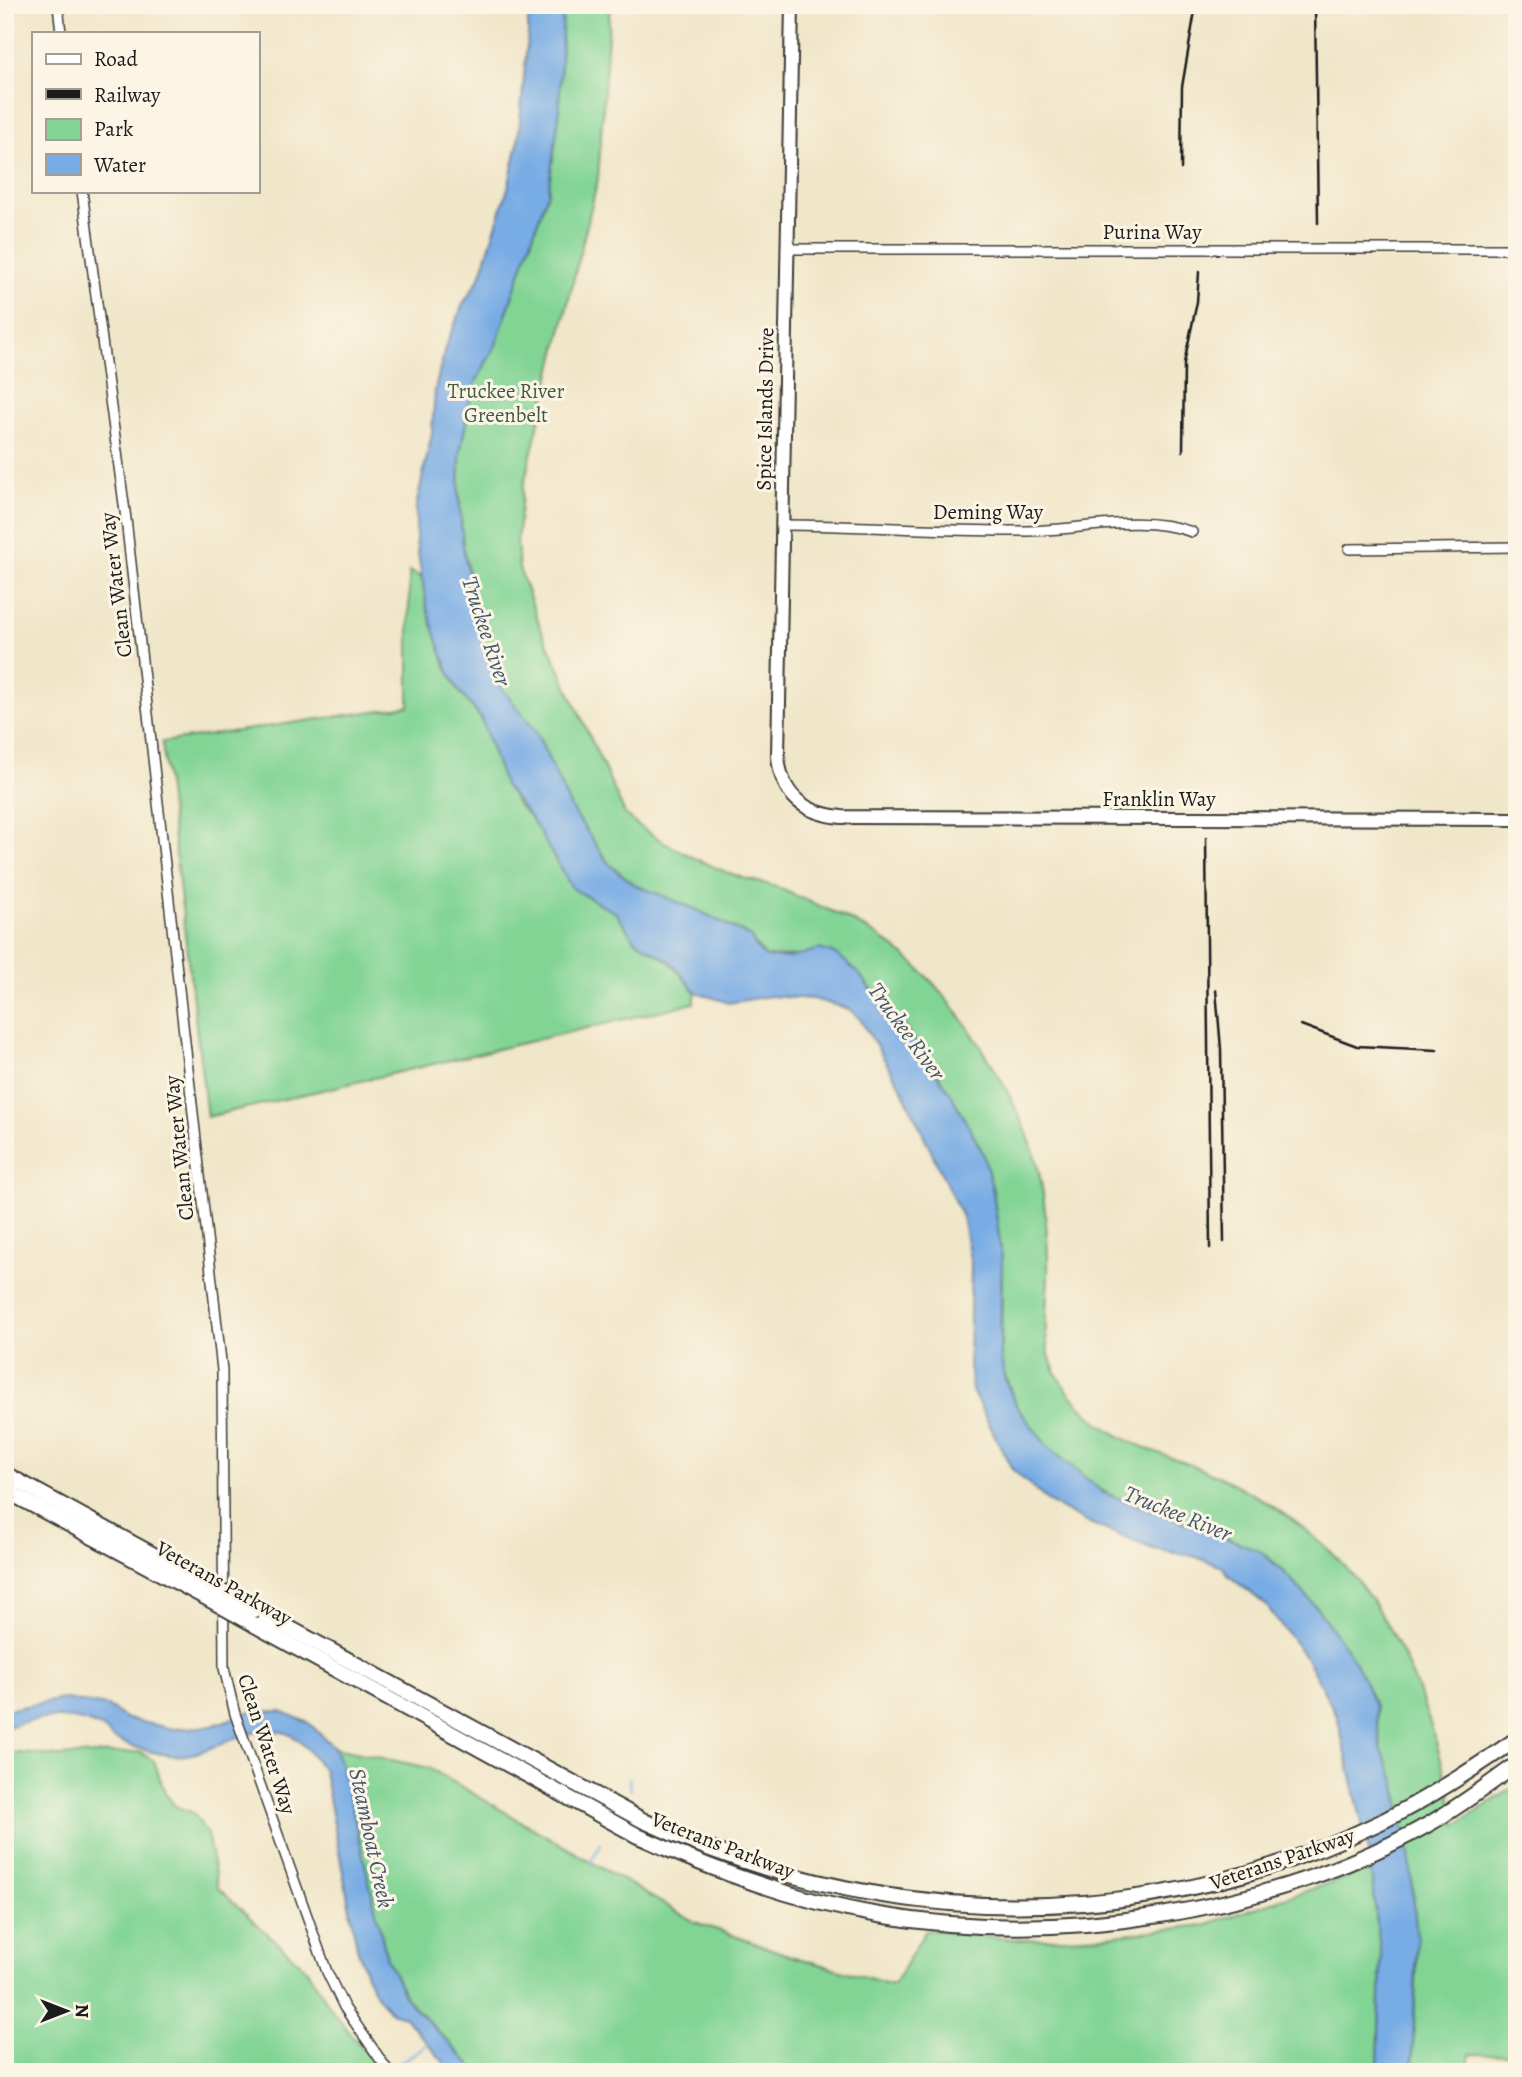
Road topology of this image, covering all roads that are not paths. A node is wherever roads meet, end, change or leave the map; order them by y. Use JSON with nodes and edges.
{"nodes":[{"id":1,"x":58,"y":5,"type":"edge"},
{"id":2,"x":792,"y":5,"type":"edge"},
{"id":3,"x":61,"y":32,"type":"edge"},
{"id":4,"x":82,"y":192,"type":"edge"},
{"id":5,"x":788,"y":249,"type":"junction"},
{"id":6,"x":1517,"y":249,"type":"edge"},
{"id":7,"x":783,"y":525,"type":"junction"},
{"id":8,"x":1192,"y":531,"type":"dead end"},
{"id":9,"x":1517,"y":547,"type":"edge"},
{"id":10,"x":1349,"y":549,"type":"dead end"},
{"id":11,"x":802,"y":807,"type":"joint"},
{"id":12,"x":1517,"y":819,"type":"edge"},
{"id":13,"x":5,"y":1474,"type":"edge"},
{"id":14,"x":5,"y":1490,"type":"edge"},
{"id":15,"x":205,"y":1590,"type":"junction"},
{"id":16,"x":255,"y":1618,"type":"junction"},
{"id":17,"x":1517,"y":1739,"type":"edge"},
{"id":18,"x":1517,"y":1764,"type":"edge"},
{"id":19,"x":389,"y":2072,"type":"edge"}],
"edges":[{"from":1,"to":3,"type":"street"},
{"from":2,"to":5,"type":"street","name":"Spice Islands Drive"},
{"from":4,"to":19,"type":"street","name":"Clean Water Way"},
{"from":5,"to":6,"type":"street","name":"Purina Way"},
{"from":5,"to":7,"type":"street","name":"Spice Islands Drive"},
{"from":7,"to":8,"type":"street","name":"Deming Way"},
{"from":7,"to":11,"type":"street","name":"Spice Islands Drive"},
{"from":9,"to":10,"type":"street"},
{"from":11,"to":12,"type":"street","name":"Franklin Way"},
{"from":13,"to":15,"type":"main road","name":"Veterans Parkway"},
{"from":14,"to":15,"type":"main road","name":"Veterans Parkway"},
{"from":15,"to":16,"type":"main road","name":"Veterans Parkway","bridge":true},
{"from":16,"to":17,"type":"main road","name":"Veterans Parkway"},
{"from":16,"to":18,"type":"main road","name":"Veterans Parkway"}]}
